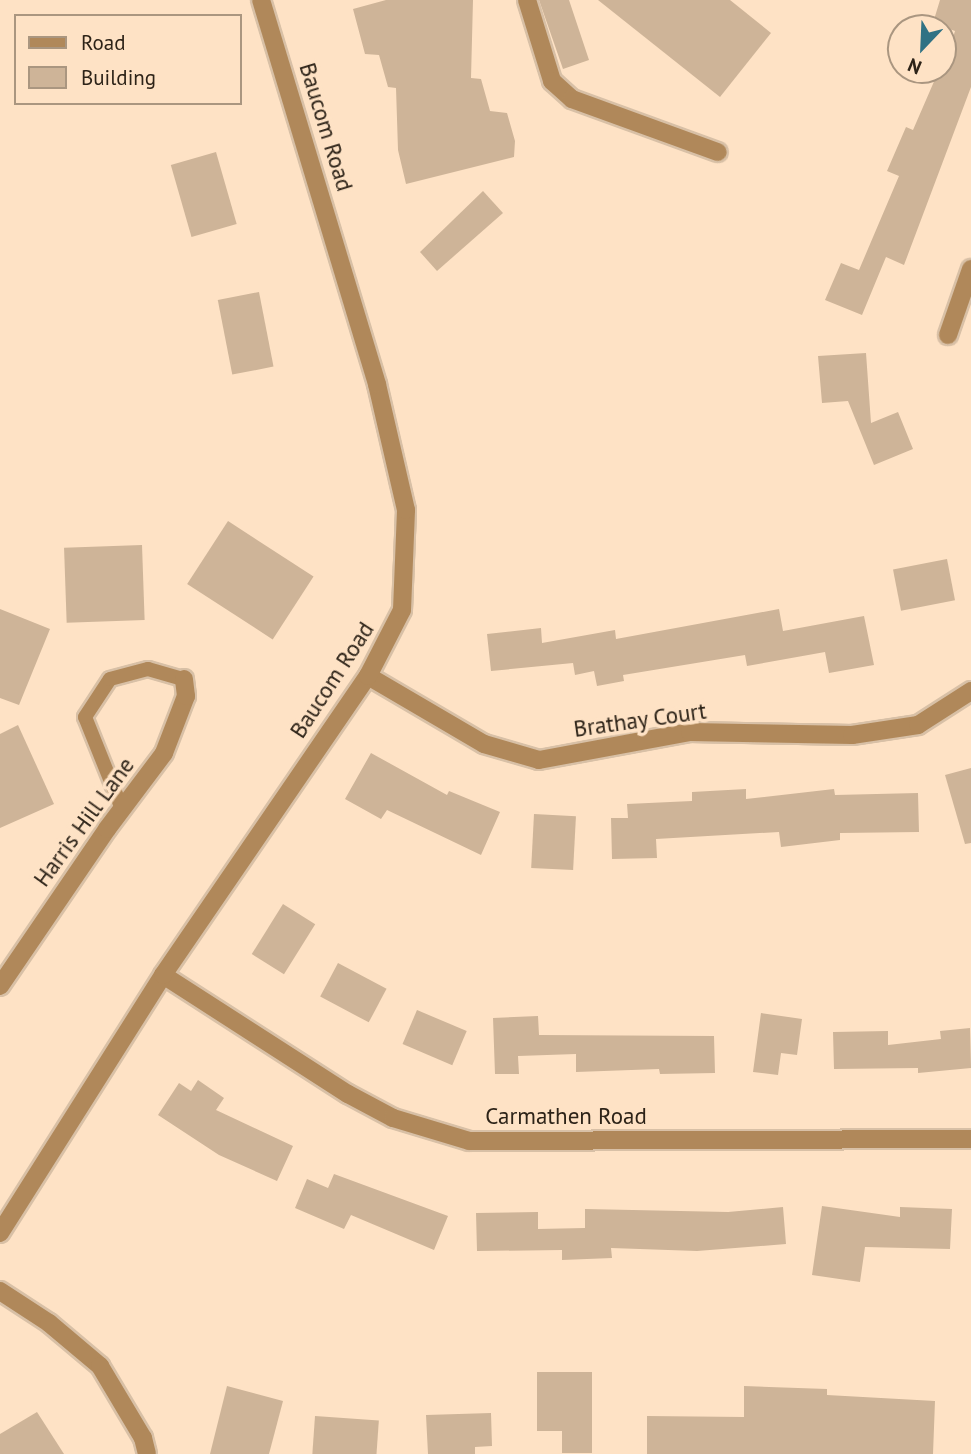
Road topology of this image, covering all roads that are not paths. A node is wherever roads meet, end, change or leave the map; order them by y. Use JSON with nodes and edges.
{"nodes":[{"id":1,"x":261,"y":0,"type":"edge"},
{"id":2,"x":527,"y":0,"type":"edge"},
{"id":3,"x":718,"y":152,"type":"dead end"},
{"id":4,"x":971,"y":269,"type":"edge"},
{"id":5,"x":948,"y":335,"type":"dead end"},
{"id":6,"x":368,"y":676,"type":"junction"},
{"id":7,"x":184,"y":679,"type":"joint"},
{"id":8,"x":971,"y":691,"type":"edge"},
{"id":9,"x":122,"y":808,"type":"junction"},
{"id":10,"x":163,"y":975,"type":"junction"},
{"id":11,"x":0,"y":986,"type":"edge"},
{"id":12,"x":971,"y":1139,"type":"edge"},
{"id":13,"x":0,"y":1233,"type":"edge"},
{"id":14,"x":0,"y":1291,"type":"edge"},
{"id":15,"x":147,"y":1454,"type":"edge"}],
"edges":[{"from":1,"to":6,"type":"street","name":"Baucom Road"},
{"from":2,"to":3,"type":"street"},
{"from":4,"to":5,"type":"street"},
{"from":6,"to":8,"type":"street","name":"Brathay Court"},
{"from":6,"to":10,"type":"street","name":"Baucom Road"},
{"from":7,"to":9,"type":"street","name":"Harris Hill Lane"},
{"from":7,"to":9,"type":"lane"},
{"from":9,"to":11,"type":"street","name":"Harris Hill Lane"},
{"from":10,"to":12,"type":"street","name":"Carmathen Road"},
{"from":10,"to":13,"type":"street","name":"Baucom Road"},
{"from":14,"to":15,"type":"street"}]}
